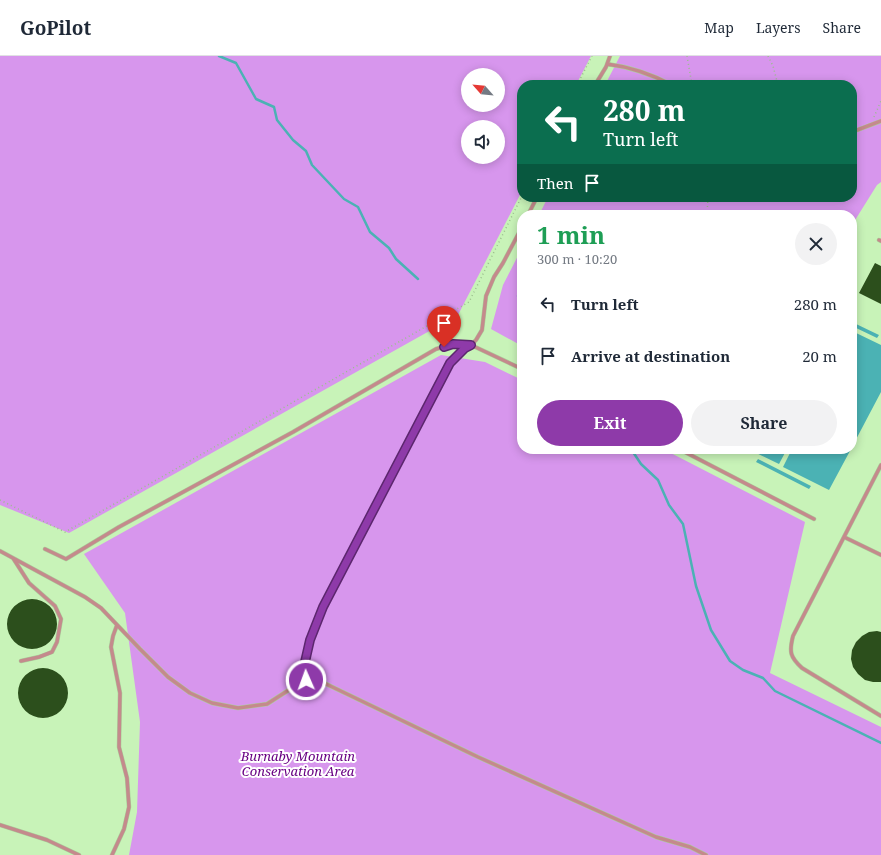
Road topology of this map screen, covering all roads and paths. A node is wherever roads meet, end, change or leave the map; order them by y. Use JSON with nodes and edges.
{"nodes":[{"id":1,"x":592,"y":56,"type":"edge"},
{"id":2,"x":610,"y":56,"type":"edge"},
{"id":3,"x":687,"y":56,"type":"edge"},
{"id":4,"x":768,"y":56,"type":"edge"},
{"id":5,"x":607,"y":64,"type":"junction"},
{"id":6,"x":580,"y":80,"type":"edge"},
{"id":7,"x":598,"y":80,"type":"edge"},
{"id":8,"x":661,"y":80,"type":"edge"},
{"id":9,"x":691,"y":80,"type":"edge"},
{"id":10,"x":777,"y":80,"type":"edge"},
{"id":11,"x":881,"y":101,"type":"edge"},
{"id":12,"x":881,"y":121,"type":"edge"},
{"id":13,"x":870,"y":124,"type":"junction"},
{"id":14,"x":857,"y":130,"type":"edge"},
{"id":15,"x":519,"y":202,"type":"edge"},
{"id":16,"x":517,"y":236,"type":"edge"},
{"id":17,"x":471,"y":345,"type":"junction"},
{"id":18,"x":517,"y":367,"type":"edge"},
{"id":19,"x":689,"y":454,"type":"edge"},
{"id":20,"x":881,"y":465,"type":"edge"},
{"id":21,"x":0,"y":500,"type":"edge"},
{"id":22,"x":814,"y":519,"type":"dead end"},
{"id":23,"x":844,"y":537,"type":"junction"},
{"id":24,"x":45,"y":549,"type":"dead end"},
{"id":25,"x":0,"y":551,"type":"edge"},
{"id":26,"x":881,"y":555,"type":"edge"},
{"id":27,"x":12,"y":558,"type":"junction"},
{"id":28,"x":117,"y":625,"type":"junction"},
{"id":29,"x":21,"y":661,"type":"dead end"},
{"id":30,"x":306,"y":680,"type":"junction"},
{"id":31,"x":881,"y":716,"type":"edge"},
{"id":32,"x":0,"y":825,"type":"edge"},
{"id":33,"x":79,"y":855,"type":"edge"},
{"id":34,"x":112,"y":855,"type":"edge"},
{"id":35,"x":706,"y":855,"type":"edge"}],
"edges":[{"from":1,"to":6,"type":"path"},
{"from":2,"to":5,"type":"lane"},
{"from":3,"to":9,"type":"path"},
{"from":4,"to":10,"type":"path"},
{"from":5,"to":7,"type":"lane"},
{"from":5,"to":8,"type":"lane"},
{"from":11,"to":13,"type":"path"},
{"from":12,"to":13,"type":"lane"},
{"from":13,"to":14,"type":"lane"},
{"from":15,"to":21,"type":"path"},
{"from":16,"to":17,"type":"lane"},
{"from":17,"to":18,"type":"lane"},
{"from":17,"to":24,"type":"lane"},
{"from":17,"to":30,"type":"lane"},
{"from":19,"to":22,"type":"lane"},
{"from":20,"to":23,"type":"lane"},
{"from":23,"to":26,"type":"lane"},
{"from":23,"to":31,"type":"lane"},
{"from":25,"to":27,"type":"lane"},
{"from":27,"to":28,"type":"lane"},
{"from":27,"to":29,"type":"lane"},
{"from":28,"to":30,"type":"lane"},
{"from":28,"to":34,"type":"lane"},
{"from":30,"to":35,"type":"lane"},
{"from":32,"to":33,"type":"lane"}]}
